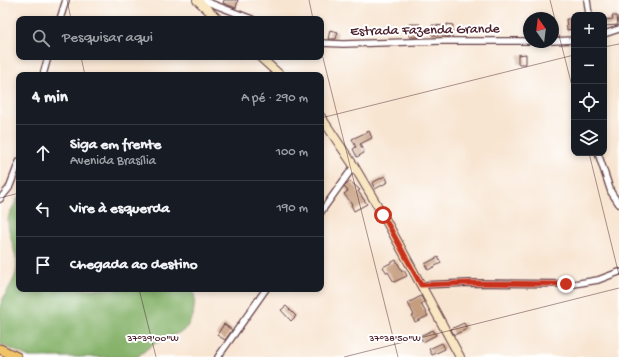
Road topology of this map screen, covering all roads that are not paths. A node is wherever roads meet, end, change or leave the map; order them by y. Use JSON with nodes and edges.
{"nodes":[{"id":1,"x":66,"y":0,"type":"edge"},
{"id":2,"x":197,"y":0,"type":"edge"},
{"id":3,"x":202,"y":0,"type":"edge"},
{"id":4,"x":587,"y":0,"type":"edge"},
{"id":5,"x":214,"y":2,"type":"edge"},
{"id":6,"x":589,"y":12,"type":"edge"},
{"id":7,"x":61,"y":16,"type":"edge"},
{"id":8,"x":215,"y":16,"type":"edge"},
{"id":9,"x":245,"y":16,"type":"edge"},
{"id":10,"x":619,"y":29,"type":"edge"},
{"id":11,"x":607,"y":33,"type":"edge"},
{"id":12,"x":571,"y":40,"type":"edge"},
{"id":13,"x":523,"y":41,"type":"edge"},
{"id":14,"x":559,"y":41,"type":"edge"},
{"id":15,"x":324,"y":43,"type":"edge"},
{"id":16,"x":47,"y":60,"type":"edge"},
{"id":17,"x":263,"y":60,"type":"edge"},
{"id":18,"x":44,"y":72,"type":"edge"},
{"id":19,"x":277,"y":72,"type":"edge"},
{"id":20,"x":324,"y":121,"type":"edge"},
{"id":21,"x":599,"y":156,"type":"edge"},
{"id":22,"x":354,"y":166,"type":"junction"},
{"id":23,"x":16,"y":170,"type":"edge"},
{"id":24,"x":0,"y":199,"type":"edge"},
{"id":25,"x":619,"y":204,"type":"edge"},
{"id":26,"x":324,"y":208,"type":"edge"},
{"id":27,"x":619,"y":272,"type":"edge"},
{"id":28,"x":421,"y":285,"type":"junction"},
{"id":29,"x":264,"y":292,"type":"edge"},
{"id":30,"x":0,"y":349,"type":"edge"},
{"id":31,"x":16,"y":357,"type":"edge"},
{"id":32,"x":218,"y":357,"type":"edge"},
{"id":33,"x":460,"y":357,"type":"edge"}],
"edges":[{"from":1,"to":7,"type":"street"},
{"from":2,"to":8,"type":"main road"},
{"from":3,"to":5,"type":"street"},
{"from":4,"to":6,"type":"street"},
{"from":5,"to":9,"type":"street"},
{"from":10,"to":11,"type":"street"},
{"from":12,"to":14,"type":"street"},
{"from":13,"to":15,"type":"street","name":"Estrada Fazenda Grande"},
{"from":16,"to":18,"type":"street"},
{"from":17,"to":19,"type":"main road"},
{"from":20,"to":22,"type":"main road"},
{"from":21,"to":25,"type":"street"},
{"from":22,"to":26,"type":"street"},
{"from":22,"to":28,"type":"main road"},
{"from":23,"to":24,"type":"street"},
{"from":27,"to":28,"type":"street"},
{"from":28,"to":33,"type":"main road"},
{"from":29,"to":32,"type":"street"},
{"from":30,"to":31,"type":"main road"}]}
